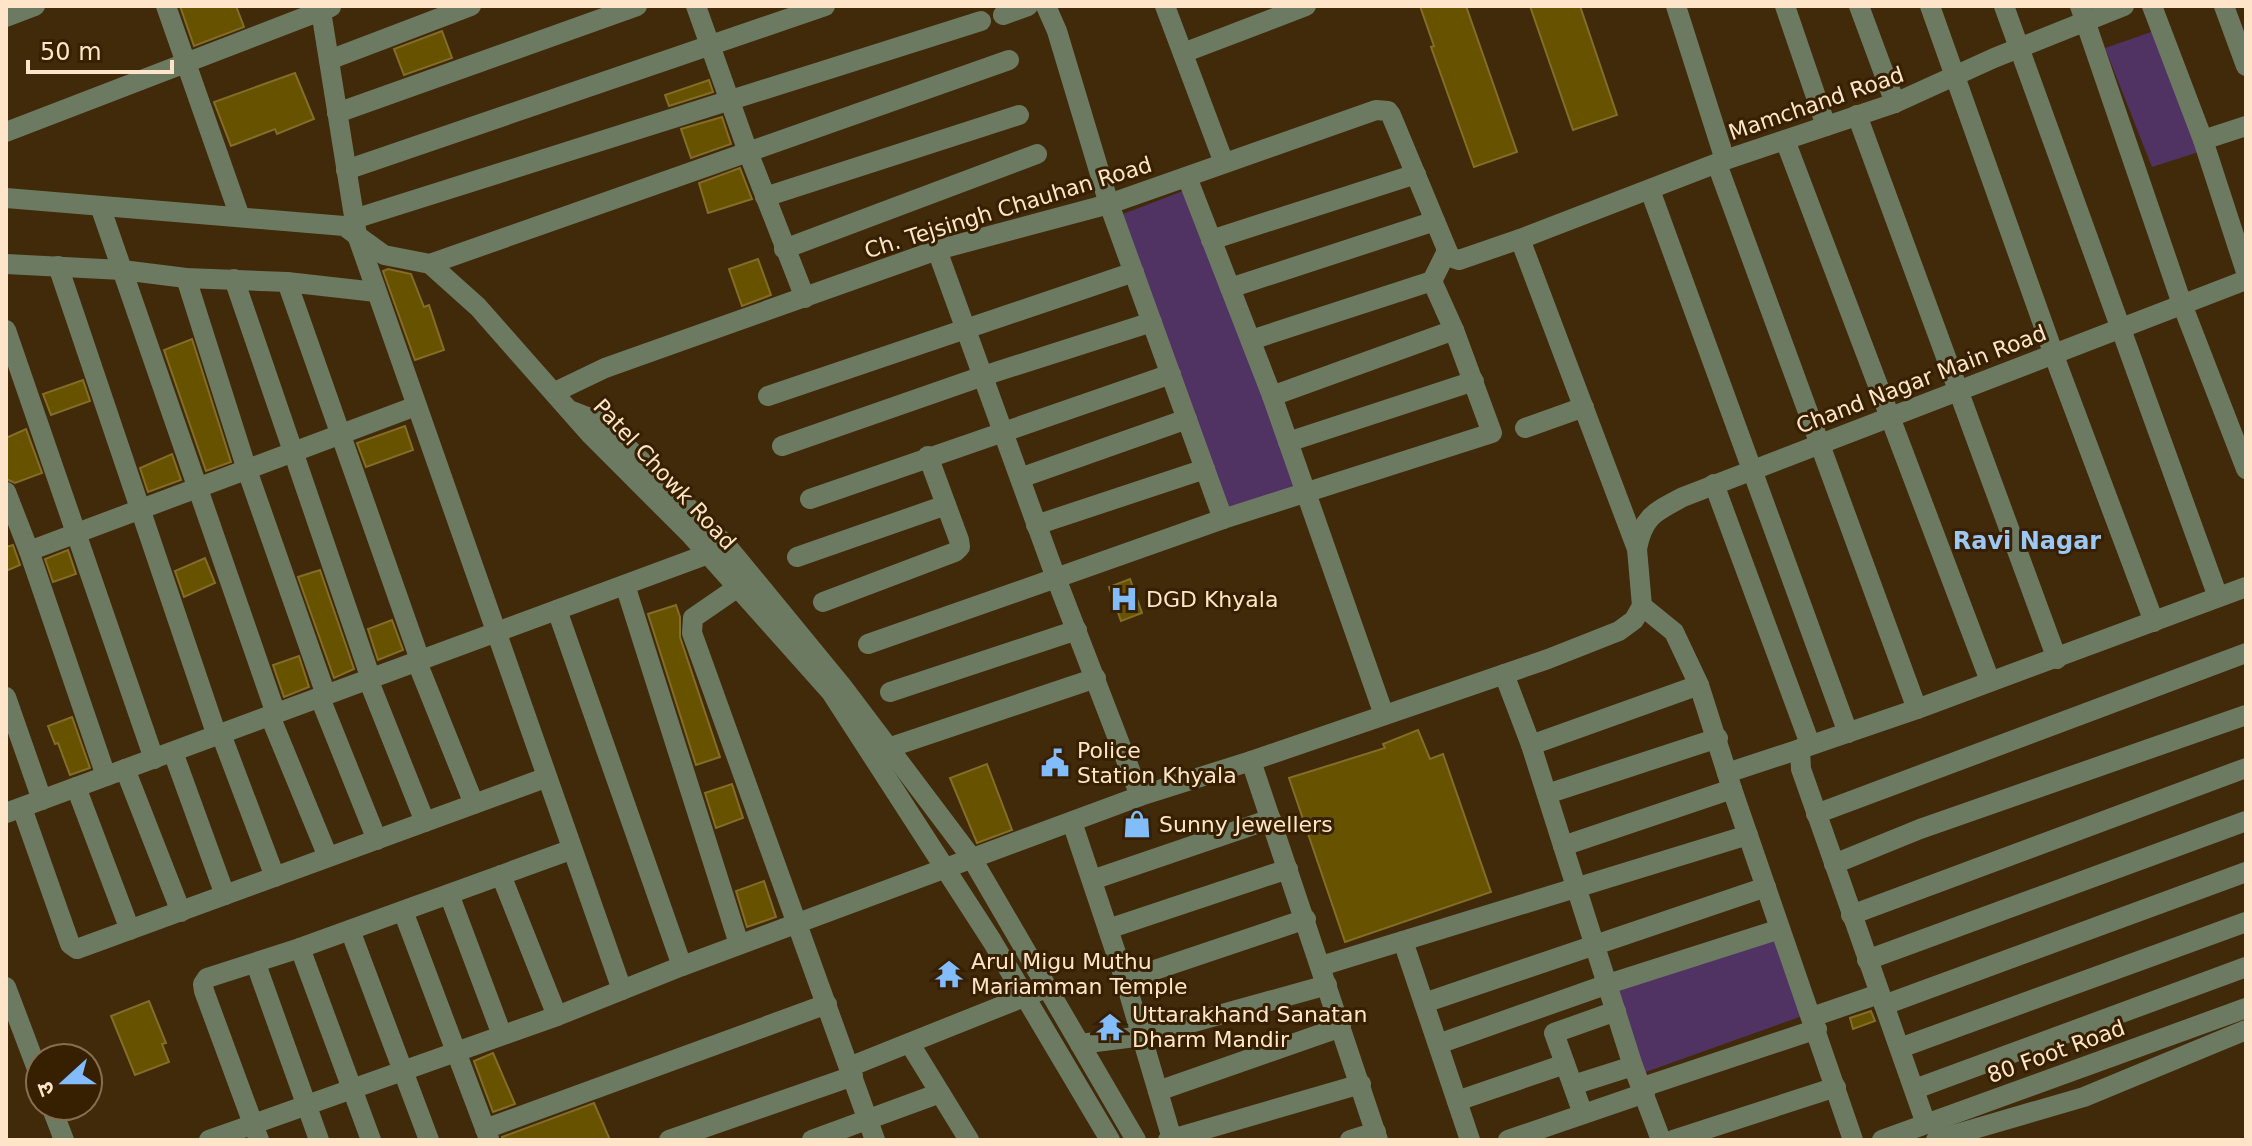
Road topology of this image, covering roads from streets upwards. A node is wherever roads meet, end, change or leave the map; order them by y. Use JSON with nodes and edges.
{"nodes":[{"id":1,"x":35,"y":6,"type":"edge"},
{"id":2,"x":166,"y":6,"type":"edge"},
{"id":3,"x":471,"y":6,"type":"edge"},
{"id":4,"x":637,"y":6,"type":"edge"},
{"id":5,"x":696,"y":6,"type":"edge"},
{"id":6,"x":825,"y":6,"type":"edge"},
{"id":7,"x":1028,"y":6,"type":"edge"},
{"id":8,"x":1046,"y":6,"type":"edge"},
{"id":9,"x":1165,"y":6,"type":"edge"},
{"id":10,"x":1306,"y":6,"type":"edge"},
{"id":11,"x":1676,"y":6,"type":"edge"},
{"id":12,"x":1785,"y":6,"type":"edge"},
{"id":13,"x":1859,"y":6,"type":"edge"},
{"id":14,"x":1930,"y":6,"type":"edge"},
{"id":15,"x":2004,"y":6,"type":"edge"},
{"id":16,"x":2124,"y":6,"type":"edge"},
{"id":17,"x":2152,"y":6,"type":"edge"},
{"id":18,"x":2224,"y":6,"type":"edge"},
{"id":19,"x":328,"y":8,"type":"edge"},
{"id":20,"x":2083,"y":14,"type":"edge"},
{"id":21,"x":1003,"y":15,"type":"dead end"},
{"id":22,"x":6,"y":17,"type":"edge"},
{"id":23,"x":981,"y":21,"type":"dead end"},
{"id":24,"x":710,"y":46,"type":"junction"},
{"id":25,"x":2018,"y":48,"type":"junction"},
{"id":26,"x":1183,"y":53,"type":"junction"},
{"id":27,"x":329,"y":60,"type":"junction"},
{"id":28,"x":1009,"y":60,"type":"dead end"},
{"id":29,"x":186,"y":63,"type":"junction"},
{"id":30,"x":2246,"y":66,"type":"edge"},
{"id":31,"x":1955,"y":77,"type":"junction"},
{"id":32,"x":729,"y":100,"type":"junction"},
{"id":33,"x":1895,"y":103,"type":"junction"},
{"id":34,"x":337,"y":113,"type":"junction"},
{"id":35,"x":1019,"y":115,"type":"dead end"},
{"id":36,"x":1857,"y":115,"type":"junction"},
{"id":37,"x":1826,"y":126,"type":"junction"},
{"id":38,"x":2246,"y":126,"type":"edge"},
{"id":39,"x":6,"y":132,"type":"edge"},
{"id":40,"x":1785,"y":140,"type":"junction"},
{"id":41,"x":2203,"y":140,"type":"junction"},
{"id":42,"x":748,"y":152,"type":"junction"},
{"id":43,"x":1037,"y":154,"type":"dead end"},
{"id":44,"x":1721,"y":162,"type":"junction"},
{"id":45,"x":1224,"y":163,"type":"junction"},
{"id":46,"x":346,"y":170,"type":"junction"},
{"id":47,"x":1416,"y":174,"type":"junction"},
{"id":48,"x":1187,"y":177,"type":"junction"},
{"id":49,"x":1650,"y":190,"type":"junction"},
{"id":50,"x":765,"y":197,"type":"junction"},
{"id":51,"x":6,"y":198,"type":"edge"},
{"id":52,"x":1109,"y":204,"type":"junction"},
{"id":53,"x":100,"y":206,"type":"junction"},
{"id":54,"x":240,"y":217,"type":"junction"},
{"id":55,"x":1435,"y":221,"type":"junction"},
{"id":56,"x":355,"y":227,"type":"junction"},
{"id":57,"x":1520,"y":239,"type":"junction"},
{"id":58,"x":1211,"y":240,"type":"junction"},
{"id":59,"x":784,"y":249,"type":"junction"},
{"id":60,"x":937,"y":250,"type":"junction"},
{"id":61,"x":1447,"y":251,"type":"junction"},
{"id":62,"x":6,"y":264,"type":"edge"},
{"id":63,"x":430,"y":264,"type":"junction"},
{"id":64,"x":58,"y":266,"type":"junction"},
{"id":65,"x":122,"y":270,"type":"junction"},
{"id":66,"x":1134,"y":272,"type":"junction"},
{"id":67,"x":2246,"y":272,"type":"edge"},
{"id":68,"x":186,"y":278,"type":"junction"},
{"id":69,"x":234,"y":279,"type":"junction"},
{"id":70,"x":2246,"y":280,"type":"edge"},
{"id":71,"x":1432,"y":281,"type":"junction"},
{"id":72,"x":287,"y":282,"type":"junction"},
{"id":73,"x":1230,"y":288,"type":"junction"},
{"id":74,"x":376,"y":292,"type":"junction"},
{"id":75,"x":805,"y":298,"type":"junction"},
{"id":76,"x":2182,"y":304,"type":"junction"},
{"id":77,"x":1152,"y":322,"type":"junction"},
{"id":78,"x":966,"y":328,"type":"junction"},
{"id":79,"x":2120,"y":329,"type":"junction"},
{"id":80,"x":6,"y":330,"type":"edge"},
{"id":81,"x":1454,"y":330,"type":"junction"},
{"id":82,"x":1251,"y":340,"type":"junction"},
{"id":83,"x":2053,"y":354,"type":"junction"},
{"id":84,"x":1171,"y":374,"type":"junction"},
{"id":85,"x":983,"y":376,"type":"junction"},
{"id":86,"x":1474,"y":381,"type":"junction"},
{"id":87,"x":1960,"y":389,"type":"junction"},
{"id":88,"x":555,"y":392,"type":"junction"},
{"id":89,"x":768,"y":396,"type":"dead end"},
{"id":90,"x":1272,"y":396,"type":"junction"},
{"id":91,"x":416,"y":406,"type":"junction"},
{"id":92,"x":1584,"y":407,"type":"junction"},
{"id":93,"x":572,"y":411,"type":"junction"},
{"id":94,"x":1889,"y":416,"type":"junction"},
{"id":95,"x":1187,"y":419,"type":"junction"},
{"id":96,"x":1525,"y":428,"type":"dead end"},
{"id":97,"x":1003,"y":430,"type":"junction"},
{"id":98,"x":340,"y":434,"type":"junction"},
{"id":99,"x":1288,"y":442,"type":"junction"},
{"id":100,"x":1818,"y":444,"type":"junction"},
{"id":101,"x":782,"y":446,"type":"dead end"},
{"id":102,"x":292,"y":453,"type":"junction"},
{"id":103,"x":928,"y":456,"type":"junction"},
{"id":104,"x":1205,"y":469,"type":"junction"},
{"id":105,"x":2246,"y":469,"type":"edge"},
{"id":106,"x":247,"y":470,"type":"junction"},
{"id":107,"x":1751,"y":470,"type":"junction"},
{"id":108,"x":1020,"y":478,"type":"junction"},
{"id":109,"x":1714,"y":484,"type":"junction"},
{"id":110,"x":197,"y":489,"type":"junction"},
{"id":111,"x":6,"y":492,"type":"edge"},
{"id":112,"x":1307,"y":493,"type":"junction"},
{"id":113,"x":810,"y":499,"type":"dead end"},
{"id":114,"x":946,"y":505,"type":"junction"},
{"id":115,"x":140,"y":510,"type":"junction"},
{"id":116,"x":1223,"y":519,"type":"junction"},
{"id":117,"x":1036,"y":525,"type":"junction"},
{"id":118,"x":77,"y":534,"type":"junction"},
{"id":119,"x":1637,"y":549,"type":"junction"},
{"id":120,"x":29,"y":551,"type":"junction"},
{"id":121,"x":708,"y":554,"type":"junction"},
{"id":122,"x":797,"y":557,"type":"dead end"},
{"id":123,"x":1056,"y":578,"type":"junction"},
{"id":124,"x":625,"y":585,"type":"junction"},
{"id":125,"x":738,"y":587,"type":"junction"},
{"id":126,"x":2246,"y":587,"type":"edge"},
{"id":127,"x":2218,"y":597,"type":"junction"},
{"id":128,"x":823,"y":602,"type":"dead end"},
{"id":129,"x":1642,"y":606,"type":"junction"},
{"id":130,"x":557,"y":610,"type":"junction"},
{"id":131,"x":2154,"y":622,"type":"junction"},
{"id":132,"x":1077,"y":630,"type":"junction"},
{"id":133,"x":494,"y":633,"type":"junction"},
{"id":134,"x":868,"y":644,"type":"dead end"},
{"id":135,"x":2246,"y":653,"type":"edge"},
{"id":136,"x":2057,"y":659,"type":"junction"},
{"id":137,"x":418,"y":661,"type":"junction"},
{"id":138,"x":1504,"y":674,"type":"junction"},
{"id":139,"x":1096,"y":678,"type":"junction"},
{"id":140,"x":369,"y":679,"type":"junction"},
{"id":141,"x":1990,"y":681,"type":"junction"},
{"id":142,"x":1699,"y":685,"type":"junction"},
{"id":143,"x":890,"y":692,"type":"dead end"},
{"id":144,"x":323,"y":696,"type":"junction"},
{"id":145,"x":6,"y":697,"type":"edge"},
{"id":146,"x":1917,"y":709,"type":"junction"},
{"id":147,"x":273,"y":715,"type":"junction"},
{"id":148,"x":1384,"y":715,"type":"junction"},
{"id":149,"x":2246,"y":715,"type":"edge"},
{"id":150,"x":1848,"y":733,"type":"junction"},
{"id":151,"x":219,"y":735,"type":"junction"},
{"id":152,"x":1718,"y":738,"type":"junction"},
{"id":153,"x":1531,"y":745,"type":"junction"},
{"id":154,"x":1805,"y":746,"type":"junction"},
{"id":155,"x":888,"y":748,"type":"junction"},
{"id":156,"x":163,"y":755,"type":"junction"},
{"id":157,"x":1251,"y":761,"type":"junction"},
{"id":158,"x":2246,"y":768,"type":"edge"},
{"id":159,"x":115,"y":773,"type":"junction"},
{"id":160,"x":545,"y":778,"type":"junction"},
{"id":161,"x":1730,"y":781,"type":"junction"},
{"id":162,"x":76,"y":787,"type":"junction"},
{"id":163,"x":1547,"y":794,"type":"junction"},
{"id":164,"x":1140,"y":796,"type":"junction"},
{"id":165,"x":42,"y":800,"type":"junction"},
{"id":166,"x":474,"y":804,"type":"junction"},
{"id":167,"x":14,"y":810,"type":"edge"},
{"id":168,"x":1816,"y":814,"type":"junction"},
{"id":169,"x":1271,"y":819,"type":"junction"},
{"id":170,"x":2246,"y":821,"type":"edge"},
{"id":171,"x":425,"y":822,"type":"junction"},
{"id":172,"x":1072,"y":822,"type":"junction"},
{"id":173,"x":1748,"y":835,"type":"junction"},
{"id":174,"x":377,"y":840,"type":"junction"},
{"id":175,"x":1563,"y":846,"type":"junction"},
{"id":176,"x":570,"y":850,"type":"junction"},
{"id":177,"x":328,"y":857,"type":"junction"},
{"id":178,"x":971,"y":857,"type":"junction"},
{"id":179,"x":1834,"y":864,"type":"junction"},
{"id":180,"x":946,"y":868,"type":"junction"},
{"id":181,"x":1288,"y":869,"type":"junction"},
{"id":182,"x":2246,"y":872,"type":"edge"},
{"id":183,"x":501,"y":875,"type":"junction"},
{"id":184,"x":275,"y":877,"type":"junction"},
{"id":185,"x":1092,"y":880,"type":"junction"},
{"id":186,"x":1575,"y":887,"type":"junction"},
{"id":187,"x":1766,"y":887,"type":"junction"},
{"id":188,"x":449,"y":894,"type":"junction"},
{"id":189,"x":225,"y":895,"type":"junction"},
{"id":190,"x":403,"y":911,"type":"junction"},
{"id":191,"x":181,"y":912,"type":"junction"},
{"id":192,"x":1851,"y":915,"type":"junction"},
{"id":193,"x":1306,"y":919,"type":"junction"},
{"id":194,"x":2246,"y":922,"type":"edge"},
{"id":195,"x":798,"y":923,"type":"junction"},
{"id":196,"x":1108,"y":929,"type":"junction"},
{"id":197,"x":1780,"y":929,"type":"junction"},
{"id":198,"x":130,"y":930,"type":"junction"},
{"id":199,"x":350,"y":930,"type":"junction"},
{"id":200,"x":1403,"y":941,"type":"junction"},
{"id":201,"x":739,"y":944,"type":"junction"},
{"id":202,"x":1594,"y":944,"type":"junction"},
{"id":203,"x":300,"y":948,"type":"junction"},
{"id":204,"x":1867,"y":960,"type":"junction"},
{"id":205,"x":256,"y":964,"type":"junction"},
{"id":206,"x":682,"y":966,"type":"junction"},
{"id":207,"x":2246,"y":967,"type":"edge"},
{"id":208,"x":1324,"y":975,"type":"junction"},
{"id":209,"x":1125,"y":980,"type":"junction"},
{"id":210,"x":1608,"y":984,"type":"junction"},
{"id":211,"x":6,"y":987,"type":"edge"},
{"id":212,"x":1046,"y":987,"type":"junction"},
{"id":213,"x":622,"y":990,"type":"junction"},
{"id":214,"x":1027,"y":997,"type":"junction"},
{"id":215,"x":1881,"y":1000,"type":"junction"},
{"id":216,"x":1424,"y":1003,"type":"junction"},
{"id":217,"x":827,"y":1004,"type":"junction"},
{"id":218,"x":1545,"y":1006,"type":"junction"},
{"id":219,"x":2245,"y":1006,"type":"edge"},
{"id":220,"x":1616,"y":1011,"type":"junction"},
{"id":221,"x":557,"y":1016,"type":"junction"},
{"id":222,"x":1814,"y":1023,"type":"junction"},
{"id":223,"x":1341,"y":1027,"type":"junction"},
{"id":224,"x":2240,"y":1032,"type":"edge"},
{"id":225,"x":1554,"y":1033,"type":"junction"},
{"id":226,"x":502,"y":1035,"type":"junction"},
{"id":227,"x":1143,"y":1036,"type":"junction"},
{"id":228,"x":27,"y":1042,"type":"edge"},
{"id":229,"x":910,"y":1044,"type":"junction"},
{"id":230,"x":1080,"y":1044,"type":"junction"},
{"id":231,"x":1438,"y":1044,"type":"junction"},
{"id":232,"x":1900,"y":1048,"type":"junction"},
{"id":233,"x":455,"y":1052,"type":"junction"},
{"id":234,"x":1565,"y":1064,"type":"junction"},
{"id":235,"x":1633,"y":1066,"type":"junction"},
{"id":236,"x":403,"y":1070,"type":"junction"},
{"id":237,"x":851,"y":1072,"type":"junction"},
{"id":238,"x":1361,"y":1084,"type":"junction"},
{"id":239,"x":1573,"y":1085,"type":"junction"},
{"id":240,"x":1836,"y":1087,"type":"junction"},
{"id":241,"x":352,"y":1089,"type":"junction"},
{"id":242,"x":1915,"y":1089,"type":"junction"},
{"id":243,"x":1644,"y":1090,"type":"junction"},
{"id":244,"x":1158,"y":1091,"type":"junction"},
{"id":245,"x":940,"y":1093,"type":"junction"},
{"id":246,"x":1457,"y":1101,"type":"junction"},
{"id":247,"x":306,"y":1105,"type":"junction"},
{"id":248,"x":1583,"y":1114,"type":"junction"},
{"id":249,"x":868,"y":1119,"type":"junction"},
{"id":250,"x":256,"y":1132,"type":"edge"},
{"id":251,"x":1931,"y":1132,"type":"edge"},
{"id":252,"x":487,"y":1135,"type":"edge"},
{"id":253,"x":1377,"y":1136,"type":"edge"},
{"id":254,"x":1170,"y":1139,"type":"edge"},
{"id":255,"x":209,"y":1140,"type":"edge"},
{"id":256,"x":319,"y":1140,"type":"edge"},
{"id":257,"x":371,"y":1140,"type":"edge"},
{"id":258,"x":429,"y":1140,"type":"edge"},
{"id":259,"x":669,"y":1140,"type":"edge"},
{"id":260,"x":812,"y":1140,"type":"edge"},
{"id":261,"x":875,"y":1140,"type":"edge"},
{"id":262,"x":969,"y":1140,"type":"edge"},
{"id":263,"x":1110,"y":1140,"type":"edge"},
{"id":264,"x":1136,"y":1140,"type":"edge"},
{"id":265,"x":1350,"y":1140,"type":"edge"},
{"id":266,"x":1470,"y":1140,"type":"edge"},
{"id":267,"x":1508,"y":1140,"type":"edge"},
{"id":268,"x":1661,"y":1140,"type":"edge"},
{"id":269,"x":1673,"y":1140,"type":"edge"},
{"id":270,"x":1853,"y":1140,"type":"edge"},
{"id":271,"x":1882,"y":1140,"type":"edge"}],
"edges":[{"from":1,"to":22,"type":"street"},
{"from":2,"to":29,"type":"street"},
{"from":3,"to":27,"type":"street"},
{"from":4,"to":34,"type":"street"},
{"from":5,"to":24,"type":"street"},
{"from":6,"to":24,"type":"street"},
{"from":7,"to":21,"type":"street"},
{"from":8,"to":52,"type":"street"},
{"from":9,"to":26,"type":"street"},
{"from":10,"to":26,"type":"street"},
{"from":11,"to":44,"type":"street"},
{"from":12,"to":37,"type":"street"},
{"from":13,"to":33,"type":"street"},
{"from":14,"to":31,"type":"street"},
{"from":15,"to":25,"type":"street"},
{"from":16,"to":20,"type":"street","name":"Mamchand Road"},
{"from":17,"to":41,"type":"street"},
{"from":18,"to":30,"type":"street"},
{"from":19,"to":27,"type":"street"},
{"from":19,"to":29,"type":"street"},
{"from":20,"to":25,"type":"street","name":"Mamchand Road"},
{"from":20,"to":76,"type":"street"},
{"from":23,"to":32,"type":"street"},
{"from":24,"to":32,"type":"street"},
{"from":24,"to":46,"type":"street"},
{"from":25,"to":31,"type":"street","name":"Mamchand Road"},
{"from":25,"to":79,"type":"street"},
{"from":26,"to":45,"type":"street"},
{"from":27,"to":34,"type":"street"},
{"from":28,"to":42,"type":"street"},
{"from":29,"to":39,"type":"street"},
{"from":29,"to":54,"type":"street"},
{"from":31,"to":33,"type":"street","name":"Mamchand Road"},
{"from":31,"to":83,"type":"street"},
{"from":32,"to":42,"type":"street"},
{"from":32,"to":56,"type":"street"},
{"from":33,"to":36,"type":"street","name":"Mamchand Road"},
{"from":34,"to":46,"type":"street"},
{"from":35,"to":50,"type":"street"},
{"from":36,"to":37,"type":"street","name":"Mamchand Road"},
{"from":36,"to":87,"type":"street"},
{"from":37,"to":40,"type":"street","name":"Mamchand Road"},
{"from":38,"to":41,"type":"street"},
{"from":40,"to":44,"type":"street","name":"Mamchand Road"},
{"from":40,"to":94,"type":"street"},
{"from":41,"to":67,"type":"street"},
{"from":42,"to":50,"type":"street"},
{"from":42,"to":63,"type":"street"},
{"from":43,"to":59,"type":"street"},
{"from":44,"to":49,"type":"street","name":"Mamchand Road"},
{"from":44,"to":100,"type":"street"},
{"from":45,"to":47,"type":"street","name":"Ch. Tejsingh Chauhan Road"},
{"from":45,"to":48,"type":"street","name":"Ch. Tejsingh Chauhan Road"},
{"from":46,"to":56,"type":"street"},
{"from":47,"to":55,"type":"street"},
{"from":47,"to":58,"type":"street"},
{"from":48,"to":52,"type":"street","name":"Ch. Tejsingh Chauhan Road"},
{"from":48,"to":58,"type":"street"},
{"from":49,"to":57,"type":"street","name":"Mamchand Road"},
{"from":49,"to":107,"type":"street"},
{"from":50,"to":59,"type":"street"},
{"from":51,"to":53,"type":"street"},
{"from":52,"to":60,"type":"street","name":"Ch. Tejsingh Chauhan Road"},
{"from":52,"to":66,"type":"street"},
{"from":53,"to":54,"type":"street"},
{"from":53,"to":65,"type":"street"},
{"from":54,"to":56,"type":"street"},
{"from":55,"to":61,"type":"street"},
{"from":55,"to":73,"type":"street"},
{"from":56,"to":63,"type":"street"},
{"from":56,"to":74,"type":"street"},
{"from":57,"to":61,"type":"street","name":"Mamchand Road"},
{"from":57,"to":92,"type":"street"},
{"from":58,"to":73,"type":"street"},
{"from":59,"to":75,"type":"street"},
{"from":60,"to":75,"type":"street","name":"Ch. Tejsingh Chauhan Road"},
{"from":60,"to":78,"type":"street"},
{"from":61,"to":71,"type":"street"},
{"from":62,"to":64,"type":"street"},
{"from":63,"to":88,"type":"street"},
{"from":64,"to":65,"type":"street"},
{"from":64,"to":115,"type":"street"},
{"from":65,"to":68,"type":"street"},
{"from":65,"to":110,"type":"street"},
{"from":66,"to":77,"type":"street"},
{"from":66,"to":78,"type":"street"},
{"from":68,"to":69,"type":"street"},
{"from":68,"to":106,"type":"street"},
{"from":69,"to":72,"type":"street"},
{"from":69,"to":102,"type":"street"},
{"from":70,"to":76,"type":"street","name":"Chand Nagar Main Road"},
{"from":71,"to":81,"type":"street"},
{"from":71,"to":82,"type":"street"},
{"from":72,"to":74,"type":"street"},
{"from":72,"to":98,"type":"street"},
{"from":73,"to":82,"type":"street"},
{"from":74,"to":91,"type":"street"},
{"from":75,"to":88,"type":"street","name":"Ch. Tejsingh Chauhan Road"},
{"from":76,"to":79,"type":"street","name":"Chand Nagar Main Road"},
{"from":76,"to":105,"type":"street"},
{"from":77,"to":84,"type":"street"},
{"from":77,"to":85,"type":"street"},
{"from":78,"to":85,"type":"street"},
{"from":78,"to":89,"type":"street"},
{"from":79,"to":83,"type":"street","name":"Chand Nagar Main Road"},
{"from":79,"to":127,"type":"street"},
{"from":80,"to":118,"type":"street"},
{"from":81,"to":86,"type":"street"},
{"from":81,"to":90,"type":"street"},
{"from":82,"to":90,"type":"street"},
{"from":83,"to":87,"type":"street","name":"Chand Nagar Main Road"},
{"from":83,"to":131,"type":"street"},
{"from":84,"to":95,"type":"street"},
{"from":84,"to":97,"type":"street"},
{"from":85,"to":97,"type":"street"},
{"from":85,"to":101,"type":"street"},
{"from":86,"to":99,"type":"street"},
{"from":86,"to":112,"type":"street"},
{"from":87,"to":94,"type":"street","name":"Chand Nagar Main Road"},
{"from":87,"to":136,"type":"street"},
{"from":88,"to":93,"type":"street"},
{"from":90,"to":99,"type":"street"},
{"from":91,"to":98,"type":"street"},
{"from":91,"to":133,"type":"street"},
{"from":92,"to":96,"type":"street"},
{"from":92,"to":119,"type":"street"},
{"from":93,"to":121,"type":"street","name":"Patel Chowk Road"},
{"from":93,"to":155,"type":"street","name":"Patel Chowk Road"},
{"from":94,"to":100,"type":"street","name":"Chand Nagar Main Road"},
{"from":94,"to":141,"type":"street"},
{"from":95,"to":104,"type":"street"},
{"from":95,"to":108,"type":"street"},
{"from":97,"to":103,"type":"street"},
{"from":97,"to":108,"type":"street"},
{"from":98,"to":102,"type":"street"},
{"from":98,"to":137,"type":"street"},
{"from":99,"to":112,"type":"street"},
{"from":100,"to":107,"type":"street","name":"Chand Nagar Main Road"},
{"from":100,"to":146,"type":"street"},
{"from":102,"to":106,"type":"street"},
{"from":102,"to":140,"type":"street"},
{"from":103,"to":113,"type":"street"},
{"from":103,"to":114,"type":"street"},
{"from":104,"to":116,"type":"street"},
{"from":104,"to":117,"type":"street"},
{"from":106,"to":110,"type":"street"},
{"from":106,"to":144,"type":"street"},
{"from":107,"to":109,"type":"street","name":"Chand Nagar Main Road"},
{"from":107,"to":150,"type":"street"},
{"from":108,"to":117,"type":"street"},
{"from":109,"to":119,"type":"street","name":"Chand Nagar Main Road"},
{"from":109,"to":154,"type":"street"},
{"from":110,"to":115,"type":"street"},
{"from":110,"to":147,"type":"street"},
{"from":111,"to":120,"type":"street"},
{"from":112,"to":116,"type":"street"},
{"from":112,"to":148,"type":"street"},
{"from":114,"to":122,"type":"street"},
{"from":114,"to":128,"type":"street"},
{"from":115,"to":118,"type":"street"},
{"from":115,"to":151,"type":"street"},
{"from":116,"to":123,"type":"street"},
{"from":117,"to":123,"type":"street"},
{"from":118,"to":120,"type":"street"},
{"from":118,"to":156,"type":"street"},
{"from":119,"to":129,"type":"street"},
{"from":120,"to":159,"type":"street"},
{"from":121,"to":124,"type":"street"},
{"from":121,"to":125,"type":"street","name":"Patel Chowk Road"},
{"from":123,"to":132,"type":"street"},
{"from":123,"to":134,"type":"street"},
{"from":124,"to":130,"type":"street"},
{"from":124,"to":201,"type":"street"},
{"from":125,"to":180,"type":"street","name":"Patel Chowk Road"},
{"from":125,"to":195,"type":"street"},
{"from":126,"to":127,"type":"street"},
{"from":127,"to":131,"type":"street"},
{"from":129,"to":138,"type":"street"},
{"from":129,"to":142,"type":"street"},
{"from":130,"to":133,"type":"street"},
{"from":130,"to":206,"type":"street"},
{"from":131,"to":136,"type":"street"},
{"from":132,"to":139,"type":"street"},
{"from":132,"to":143,"type":"street"},
{"from":133,"to":137,"type":"street"},
{"from":133,"to":160,"type":"street"},
{"from":135,"to":168,"type":"street"},
{"from":136,"to":141,"type":"street"},
{"from":137,"to":140,"type":"street"},
{"from":137,"to":166,"type":"street"},
{"from":138,"to":148,"type":"street"},
{"from":138,"to":153,"type":"street"},
{"from":139,"to":155,"type":"street"},
{"from":139,"to":164,"type":"street"},
{"from":140,"to":144,"type":"street"},
{"from":140,"to":171,"type":"street"},
{"from":141,"to":146,"type":"street"},
{"from":142,"to":152,"type":"street"},
{"from":142,"to":153,"type":"street"},
{"from":144,"to":147,"type":"street"},
{"from":144,"to":174,"type":"street"},
{"from":145,"to":165,"type":"street"},
{"from":146,"to":150,"type":"street"},
{"from":147,"to":151,"type":"street"},
{"from":147,"to":177,"type":"street"},
{"from":148,"to":157,"type":"street"},
{"from":149,"to":179,"type":"street"},
{"from":150,"to":154,"type":"street"},
{"from":151,"to":156,"type":"street"},
{"from":151,"to":184,"type":"street"},
{"from":152,"to":161,"type":"street"},
{"from":152,"to":163,"type":"street"},
{"from":153,"to":163,"type":"street"},
{"from":154,"to":161,"type":"street"},
{"from":154,"to":168,"type":"street"},
{"from":155,"to":178,"type":"street","name":"Patel Chowk Road"},
{"from":156,"to":159,"type":"street"},
{"from":156,"to":189,"type":"street"},
{"from":157,"to":164,"type":"street"},
{"from":157,"to":169,"type":"street"},
{"from":158,"to":192,"type":"street"},
{"from":159,"to":162,"type":"street"},
{"from":159,"to":191,"type":"street"},
{"from":160,"to":166,"type":"street"},
{"from":160,"to":176,"type":"street"},
{"from":161,"to":173,"type":"street"},
{"from":161,"to":175,"type":"street"},
{"from":162,"to":165,"type":"street"},
{"from":162,"to":198,"type":"street"},
{"from":163,"to":175,"type":"street"},
{"from":164,"to":172,"type":"street"},
{"from":165,"to":167,"type":"street"},
{"from":166,"to":171,"type":"street"},
{"from":167,"to":198,"type":"street"},
{"from":168,"to":179,"type":"street"},
{"from":169,"to":181,"type":"street"},
{"from":169,"to":185,"type":"street"},
{"from":170,"to":204,"type":"street"},
{"from":171,"to":174,"type":"street"},
{"from":172,"to":178,"type":"street"},
{"from":172,"to":185,"type":"street"},
{"from":173,"to":186,"type":"street"},
{"from":173,"to":187,"type":"street"},
{"from":174,"to":177,"type":"street"},
{"from":175,"to":186,"type":"street"},
{"from":176,"to":183,"type":"street"},
{"from":176,"to":213,"type":"street"},
{"from":177,"to":184,"type":"street"},
{"from":178,"to":180,"type":"street"},
{"from":178,"to":212,"type":"street","name":"Patel Chowk Road"},
{"from":179,"to":192,"type":"street"},
{"from":180,"to":195,"type":"street"},
{"from":180,"to":214,"type":"street","name":"Patel Chowk Road"},
{"from":181,"to":193,"type":"street"},
{"from":181,"to":196,"type":"street"},
{"from":182,"to":215,"type":"street"},
{"from":183,"to":188,"type":"street"},
{"from":183,"to":221,"type":"street"},
{"from":184,"to":189,"type":"street"},
{"from":185,"to":196,"type":"street"},
{"from":186,"to":200,"type":"street"},
{"from":186,"to":202,"type":"street"},
{"from":187,"to":197,"type":"street"},
{"from":187,"to":202,"type":"street"},
{"from":188,"to":190,"type":"street"},
{"from":188,"to":226,"type":"street"},
{"from":189,"to":191,"type":"street"},
{"from":190,"to":199,"type":"street"},
{"from":190,"to":233,"type":"street"},
{"from":191,"to":198,"type":"street"},
{"from":192,"to":204,"type":"street"},
{"from":193,"to":208,"type":"street"},
{"from":193,"to":209,"type":"street"},
{"from":194,"to":232,"type":"street"},
{"from":195,"to":201,"type":"street"},
{"from":195,"to":217,"type":"street"},
{"from":196,"to":209,"type":"street"},
{"from":197,"to":210,"type":"street"},
{"from":197,"to":222,"type":"street"},
{"from":199,"to":203,"type":"street"},
{"from":199,"to":236,"type":"street"},
{"from":200,"to":208,"type":"street"},
{"from":200,"to":216,"type":"street"},
{"from":201,"to":206,"type":"street"},
{"from":202,"to":210,"type":"street"},
{"from":202,"to":216,"type":"street"},
{"from":203,"to":205,"type":"street"},
{"from":203,"to":241,"type":"street"},
{"from":204,"to":215,"type":"street"},
{"from":205,"to":247,"type":"street"},
{"from":205,"to":250,"type":"street"},
{"from":206,"to":213,"type":"street"},
{"from":207,"to":242,"type":"street"},
{"from":208,"to":223,"type":"street"},
{"from":208,"to":227,"type":"street"},
{"from":209,"to":227,"type":"street"},
{"from":210,"to":218,"type":"street"},
{"from":210,"to":220,"type":"street"},
{"from":211,"to":228,"type":"street"},
{"from":212,"to":214,"type":"street"},
{"from":212,"to":230,"type":"street","name":"Patel Chowk Road"},
{"from":213,"to":221,"type":"street"},
{"from":214,"to":229,"type":"street"},
{"from":214,"to":263,"type":"street","name":"Patel Chowk Road"},
{"from":215,"to":222,"type":"street"},
{"from":215,"to":232,"type":"street"},
{"from":216,"to":231,"type":"street"},
{"from":217,"to":237,"type":"street"},
{"from":217,"to":252,"type":"street"},
{"from":218,"to":225,"type":"street"},
{"from":218,"to":231,"type":"street"},
{"from":219,"to":224,"type":"street"},
{"from":219,"to":251,"type":"street","name":"80 Foot Road"},
{"from":220,"to":225,"type":"street"},
{"from":220,"to":235,"type":"street"},
{"from":221,"to":226,"type":"street"},
{"from":222,"to":240,"type":"street"},
{"from":222,"to":243,"type":"street"},
{"from":223,"to":238,"type":"street"},
{"from":223,"to":244,"type":"street"},
{"from":224,"to":251,"type":"street","name":"80 Foot Road"},
{"from":225,"to":234,"type":"street"},
{"from":226,"to":233,"type":"street"},
{"from":227,"to":230,"type":"street"},
{"from":227,"to":244,"type":"street"},
{"from":229,"to":237,"type":"street"},
{"from":229,"to":245,"type":"street"},
{"from":230,"to":264,"type":"street","name":"Patel Chowk Road"},
{"from":231,"to":246,"type":"street"},
{"from":232,"to":242,"type":"street"},
{"from":233,"to":236,"type":"street"},
{"from":233,"to":252,"type":"street"},
{"from":234,"to":239,"type":"street"},
{"from":234,"to":246,"type":"street"},
{"from":235,"to":239,"type":"street"},
{"from":235,"to":243,"type":"street"},
{"from":236,"to":241,"type":"street"},
{"from":236,"to":258,"type":"street"},
{"from":237,"to":249,"type":"street"},
{"from":237,"to":259,"type":"street"},
{"from":238,"to":253,"type":"street"},
{"from":238,"to":254,"type":"street"},
{"from":239,"to":248,"type":"street"},
{"from":240,"to":269,"type":"street"},
{"from":240,"to":270,"type":"street"},
{"from":241,"to":247,"type":"street"},
{"from":241,"to":257,"type":"street"},
{"from":242,"to":251,"type":"street"},
{"from":243,"to":248,"type":"street"},
{"from":243,"to":268,"type":"street"},
{"from":244,"to":254,"type":"street"},
{"from":245,"to":249,"type":"street"},
{"from":245,"to":262,"type":"street"},
{"from":246,"to":266,"type":"street"},
{"from":247,"to":250,"type":"street"},
{"from":247,"to":256,"type":"street"},
{"from":248,"to":267,"type":"street"},
{"from":249,"to":260,"type":"street"},
{"from":249,"to":261,"type":"street"},
{"from":250,"to":255,"type":"street"},
{"from":251,"to":271,"type":"street","name":"80 Foot Road"},
{"from":253,"to":265,"type":"street"}]}
